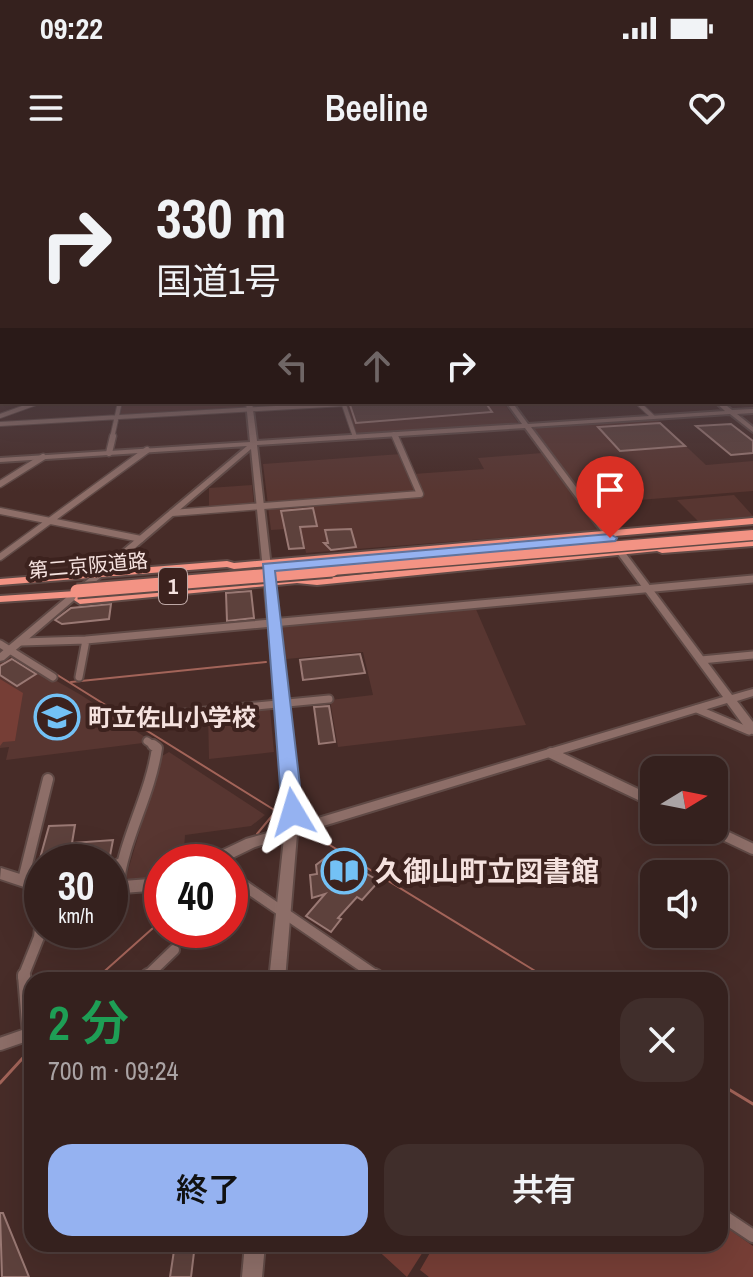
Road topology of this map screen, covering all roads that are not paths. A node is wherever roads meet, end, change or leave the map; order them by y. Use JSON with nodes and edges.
{"nodes":[{"id":1,"x":33,"y":404,"type":"edge"},
{"id":2,"x":119,"y":404,"type":"edge"},
{"id":3,"x":313,"y":404,"type":"edge"},
{"id":4,"x":344,"y":404,"type":"edge"},
{"id":5,"x":510,"y":404,"type":"edge"},
{"id":6,"x":639,"y":404,"type":"edge"},
{"id":7,"x":721,"y":404,"type":"edge"},
{"id":8,"x":250,"y":406,"type":"edge"},
{"id":9,"x":753,"y":411,"type":"edge"},
{"id":10,"x":731,"y":412,"type":"junction"},
{"id":11,"x":0,"y":416,"type":"edge"},
{"id":12,"x":116,"y":417,"type":"junction"},
{"id":13,"x":653,"y":417,"type":"junction"},
{"id":14,"x":0,"y":424,"type":"edge"},
{"id":15,"x":526,"y":426,"type":"junction"},
{"id":16,"x":753,"y":430,"type":"edge"},
{"id":17,"x":394,"y":434,"type":"junction"},
{"id":18,"x":355,"y":437,"type":"junction"},
{"id":19,"x":254,"y":444,"type":"junction"},
{"id":20,"x":147,"y":450,"type":"junction"},
{"id":21,"x":109,"y":453,"type":"junction"},
{"id":22,"x":43,"y":457,"type":"junction"},
{"id":23,"x":0,"y":460,"type":"edge"},
{"id":24,"x":0,"y":484,"type":"edge"},
{"id":25,"x":262,"y":507,"type":"junction"},
{"id":26,"x":0,"y":511,"type":"edge"},
{"id":27,"x":172,"y":513,"type":"junction"},
{"id":28,"x":51,"y":521,"type":"junction"},
{"id":29,"x":753,"y":525,"type":"edge"},
{"id":30,"x":644,"y":531,"type":"junction"},
{"id":31,"x":753,"y":535,"type":"edge"},
{"id":32,"x":583,"y":538,"type":"junction"},
{"id":33,"x":670,"y":538,"type":"junction"},
{"id":34,"x":141,"y":539,"type":"junction"},
{"id":35,"x":753,"y":543,"type":"edge"},
{"id":36,"x":613,"y":544,"type":"junction"},
{"id":37,"x":562,"y":547,"type":"junction"},
{"id":38,"x":654,"y":549,"type":"junction"},
{"id":39,"x":0,"y":557,"type":"edge"},
{"id":40,"x":575,"y":557,"type":"junction"},
{"id":41,"x":313,"y":558,"type":"junction"},
{"id":42,"x":330,"y":562,"type":"junction"},
{"id":43,"x":234,"y":566,"type":"junction"},
{"id":44,"x":341,"y":571,"type":"junction"},
{"id":45,"x":268,"y":573,"type":"junction"},
{"id":46,"x":74,"y":577,"type":"junction"},
{"id":47,"x":98,"y":577,"type":"junction"},
{"id":48,"x":205,"y":577,"type":"junction"},
{"id":49,"x":753,"y":579,"type":"edge"},
{"id":50,"x":297,"y":580,"type":"junction"},
{"id":51,"x":0,"y":587,"type":"edge"},
{"id":52,"x":15,"y":587,"type":"junction"},
{"id":53,"x":221,"y":588,"type":"junction"},
{"id":54,"x":648,"y":589,"type":"junction"},
{"id":55,"x":0,"y":598,"type":"edge"},
{"id":56,"x":72,"y":598,"type":"junction"},
{"id":57,"x":0,"y":606,"type":"edge"},
{"id":58,"x":273,"y":623,"type":"junction"},
{"id":59,"x":86,"y":640,"type":"junction"},
{"id":60,"x":21,"y":642,"type":"junction"},
{"id":61,"x":3,"y":651,"type":"edge"},
{"id":62,"x":753,"y":655,"type":"edge"},
{"id":63,"x":701,"y":660,"type":"junction"},
{"id":64,"x":53,"y":677,"type":"dead end"},
{"id":65,"x":79,"y":677,"type":"dead end"},
{"id":66,"x":753,"y":692,"type":"edge"},
{"id":67,"x":329,"y":699,"type":"dead end"},
{"id":68,"x":729,"y":699,"type":"junction"},
{"id":69,"x":280,"y":704,"type":"junction"},
{"id":70,"x":697,"y":709,"type":"junction"},
{"id":71,"x":165,"y":715,"type":"dead end"},
{"id":72,"x":751,"y":731,"type":"edge"},
{"id":73,"x":147,"y":741,"type":"dead end"},
{"id":74,"x":551,"y":753,"type":"junction"},
{"id":75,"x":48,"y":779,"type":"dead end"},
{"id":76,"x":640,"y":795,"type":"edge"},
{"id":77,"x":290,"y":831,"type":"junction"},
{"id":78,"x":728,"y":837,"type":"edge"},
{"id":79,"x":128,"y":844,"type":"edge"},
{"id":80,"x":248,"y":844,"type":"edge"},
{"id":81,"x":753,"y":849,"type":"edge"},
{"id":82,"x":1,"y":874,"type":"edge"},
{"id":83,"x":23,"y":880,"type":"joint"},
{"id":84,"x":248,"y":888,"type":"edge"},
{"id":85,"x":282,"y":911,"type":"junction"},
{"id":86,"x":34,"y":948,"type":"edge"},
{"id":87,"x":174,"y":950,"type":"dead end"},
{"id":88,"x":24,"y":972,"type":"edge"},
{"id":89,"x":151,"y":972,"type":"edge"},
{"id":90,"x":278,"y":972,"type":"edge"},
{"id":91,"x":370,"y":972,"type":"edge"},
{"id":92,"x":24,"y":1036,"type":"edge"},
{"id":93,"x":0,"y":1044,"type":"edge"},
{"id":94,"x":728,"y":1219,"type":"edge"},
{"id":95,"x":753,"y":1236,"type":"edge"},
{"id":96,"x":254,"y":1252,"type":"edge"},
{"id":97,"x":252,"y":1277,"type":"edge"}],
"edges":[{"from":1,"to":11,"type":"street"},
{"from":2,"to":12,"type":"street"},
{"from":3,"to":8,"type":"street"},
{"from":4,"to":18,"type":"street"},
{"from":5,"to":15,"type":"street"},
{"from":6,"to":13,"type":"street"},
{"from":7,"to":10,"type":"street"},
{"from":8,"to":12,"type":"street"},
{"from":8,"to":19,"type":"street"},
{"from":9,"to":10,"type":"street"},
{"from":10,"to":13,"type":"street"},
{"from":10,"to":16,"type":"street"},
{"from":12,"to":14,"type":"street"},
{"from":12,"to":21,"type":"street"},
{"from":13,"to":15,"type":"street"},
{"from":15,"to":17,"type":"street"},
{"from":15,"to":36,"type":"street"},
{"from":17,"to":18,"type":"street"},
{"from":17,"to":25,"type":"street"},
{"from":18,"to":19,"type":"street"},
{"from":19,"to":20,"type":"street"},
{"from":19,"to":25,"type":"street"},
{"from":19,"to":27,"type":"street"},
{"from":20,"to":21,"type":"street"},
{"from":20,"to":28,"type":"street"},
{"from":21,"to":22,"type":"street"},
{"from":22,"to":23,"type":"street"},
{"from":22,"to":24,"type":"street"},
{"from":25,"to":27,"type":"street"},
{"from":25,"to":45,"type":"street"},
{"from":26,"to":28,"type":"street"},
{"from":27,"to":34,"type":"street"},
{"from":28,"to":34,"type":"street"},
{"from":28,"to":39,"type":"street"},
{"from":29,"to":30,"type":"highway"},
{"from":29,"to":33,"type":"highway","number":"1"},
{"from":29,"to":51,"type":"highway","name":"第二京阪道路"},
{"from":30,"to":33,"type":"highway"},
{"from":30,"to":36,"type":"highway"},
{"from":31,"to":33,"type":"highway","number":"1"},
{"from":31,"to":55,"type":"highway","name":"第二京阪道路","bridge":true},
{"from":32,"to":36,"type":"highway"},
{"from":32,"to":37,"type":"highway"},
{"from":32,"to":41,"type":"highway"},
{"from":33,"to":36,"type":"highway","number":"1"},
{"from":33,"to":38,"type":"highway"},
{"from":34,"to":47,"type":"street"},
{"from":35,"to":38,"type":"highway"},
{"from":36,"to":37,"type":"highway","number":"1"},
{"from":36,"to":38,"type":"highway"},
{"from":36,"to":40,"type":"highway"},
{"from":36,"to":54,"type":"street"},
{"from":37,"to":40,"type":"highway"},
{"from":37,"to":42,"type":"highway","number":"1"},
{"from":37,"to":44,"type":"highway","number":"1"},
{"from":40,"to":50,"type":"highway"},
{"from":41,"to":42,"type":"highway"},
{"from":41,"to":45,"type":"highway"},
{"from":42,"to":45,"type":"highway","number":"1"},
{"from":43,"to":45,"type":"highway"},
{"from":43,"to":47,"type":"highway"},
{"from":43,"to":48,"type":"highway"},
{"from":44,"to":45,"type":"highway","number":"1"},
{"from":44,"to":50,"type":"highway"},
{"from":45,"to":48,"type":"highway","number":"1"},
{"from":45,"to":50,"type":"highway"},
{"from":45,"to":53,"type":"highway"},
{"from":45,"to":58,"type":"street"},
{"from":46,"to":47,"type":"highway"},
{"from":46,"to":51,"type":"highway"},
{"from":46,"to":52,"type":"highway"},
{"from":47,"to":48,"type":"highway","number":"1"},
{"from":47,"to":52,"type":"highway","number":"1"},
{"from":47,"to":56,"type":"street"},
{"from":48,"to":53,"type":"highway"},
{"from":48,"to":56,"type":"highway","number":"1"},
{"from":49,"to":54,"type":"street"},
{"from":51,"to":52,"type":"highway","number":"1"},
{"from":53,"to":56,"type":"highway"},
{"from":54,"to":58,"type":"street"},
{"from":54,"to":63,"type":"street"},
{"from":55,"to":56,"type":"highway","number":"1"},
{"from":56,"to":57,"type":"highway"},
{"from":56,"to":60,"type":"street"},
{"from":58,"to":59,"type":"street"},
{"from":58,"to":69,"type":"street"},
{"from":59,"to":60,"type":"street"},
{"from":59,"to":65,"type":"street"},
{"from":60,"to":61,"type":"street"},
{"from":61,"to":64,"type":"street"},
{"from":62,"to":63,"type":"street"},
{"from":63,"to":68,"type":"street"},
{"from":66,"to":68,"type":"street"},
{"from":67,"to":69,"type":"street"},
{"from":68,"to":70,"type":"street"},
{"from":68,"to":72,"type":"street"},
{"from":69,"to":71,"type":"street"},
{"from":69,"to":77,"type":"street"},
{"from":70,"to":72,"type":"street"},
{"from":70,"to":74,"type":"street"},
{"from":73,"to":79,"type":"street"},
{"from":74,"to":76,"type":"street"},
{"from":74,"to":77,"type":"street"},
{"from":75,"to":83,"type":"street"},
{"from":77,"to":80,"type":"street"},
{"from":77,"to":85,"type":"street"},
{"from":78,"to":81,"type":"street"},
{"from":82,"to":83,"type":"street"},
{"from":84,"to":85,"type":"street"},
{"from":85,"to":90,"type":"street"},
{"from":85,"to":91,"type":"street"},
{"from":86,"to":88,"type":"street"},
{"from":87,"to":89,"type":"street"},
{"from":92,"to":93,"type":"street"},
{"from":94,"to":95,"type":"street"},
{"from":96,"to":97,"type":"street"}]}
